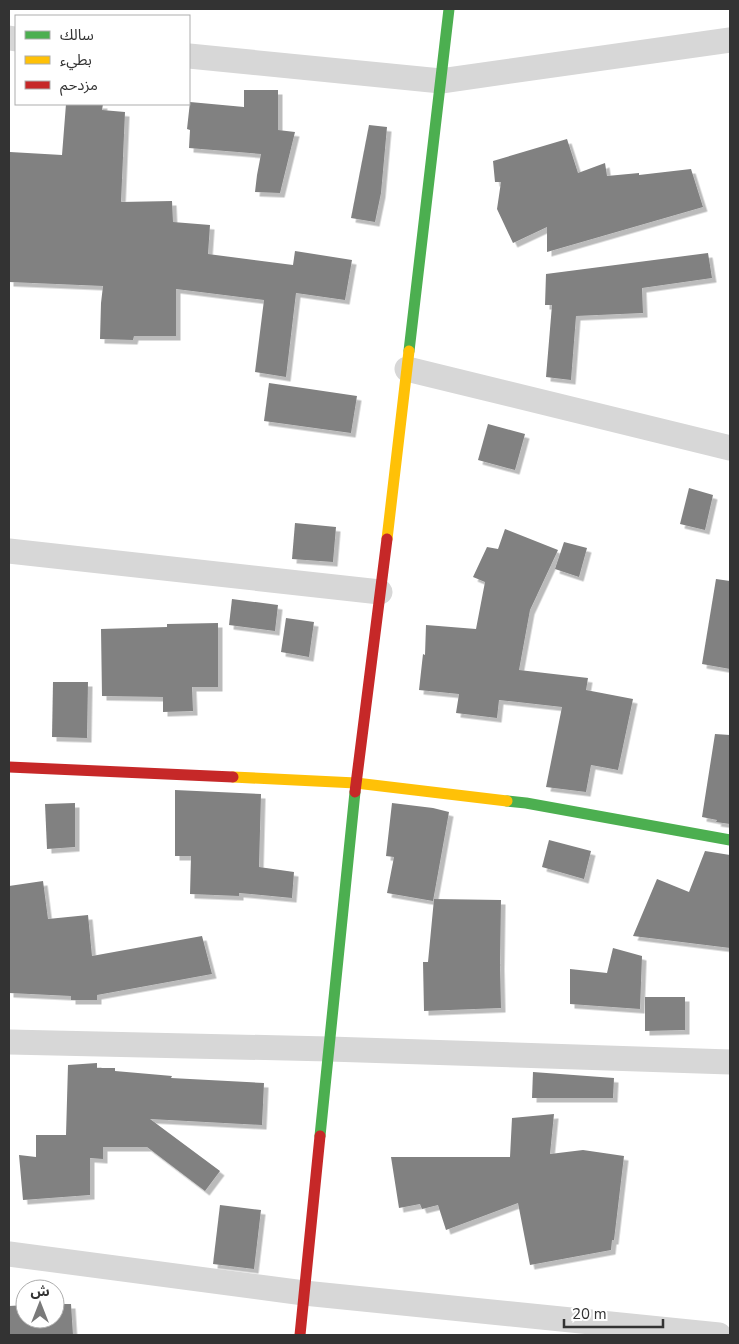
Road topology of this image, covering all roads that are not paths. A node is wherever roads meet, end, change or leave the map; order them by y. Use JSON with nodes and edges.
{"nodes":[{"id":1,"x":449,"y":9,"type":"edge"},
{"id":2,"x":730,"y":40,"type":"edge"},
{"id":3,"x":190,"y":56,"type":"edge"},
{"id":4,"x":441,"y":81,"type":"junction"},
{"id":5,"x":406,"y":369,"type":"junction"},
{"id":6,"x":730,"y":448,"type":"edge"},
{"id":7,"x":9,"y":552,"type":"edge"},
{"id":8,"x":380,"y":592,"type":"junction"},
{"id":9,"x":9,"y":767,"type":"edge"},
{"id":10,"x":356,"y":783,"type":"junction"},
{"id":11,"x":730,"y":840,"type":"edge"},
{"id":12,"x":9,"y":1042,"type":"edge"},
{"id":13,"x":329,"y":1049,"type":"junction"},
{"id":14,"x":730,"y":1062,"type":"edge"},
{"id":15,"x":9,"y":1254,"type":"edge"},
{"id":16,"x":304,"y":1292,"type":"junction"},
{"id":17,"x":300,"y":1335,"type":"edge"},
{"id":18,"x":719,"y":1335,"type":"edge"}],
"edges":[{"from":1,"to":4,"type":"street"},
{"from":2,"to":4,"type":"street"},
{"from":3,"to":4,"type":"street"},
{"from":4,"to":5,"type":"street"},
{"from":5,"to":6,"type":"street"},
{"from":5,"to":8,"type":"street"},
{"from":7,"to":8,"type":"street"},
{"from":8,"to":10,"type":"street"},
{"from":9,"to":10,"type":"street"},
{"from":10,"to":11,"type":"street"},
{"from":10,"to":13,"type":"street"},
{"from":12,"to":13,"type":"street"},
{"from":13,"to":14,"type":"street"},
{"from":13,"to":16,"type":"street"},
{"from":15,"to":16,"type":"street"},
{"from":16,"to":17,"type":"street"},
{"from":16,"to":18,"type":"street"}]}
